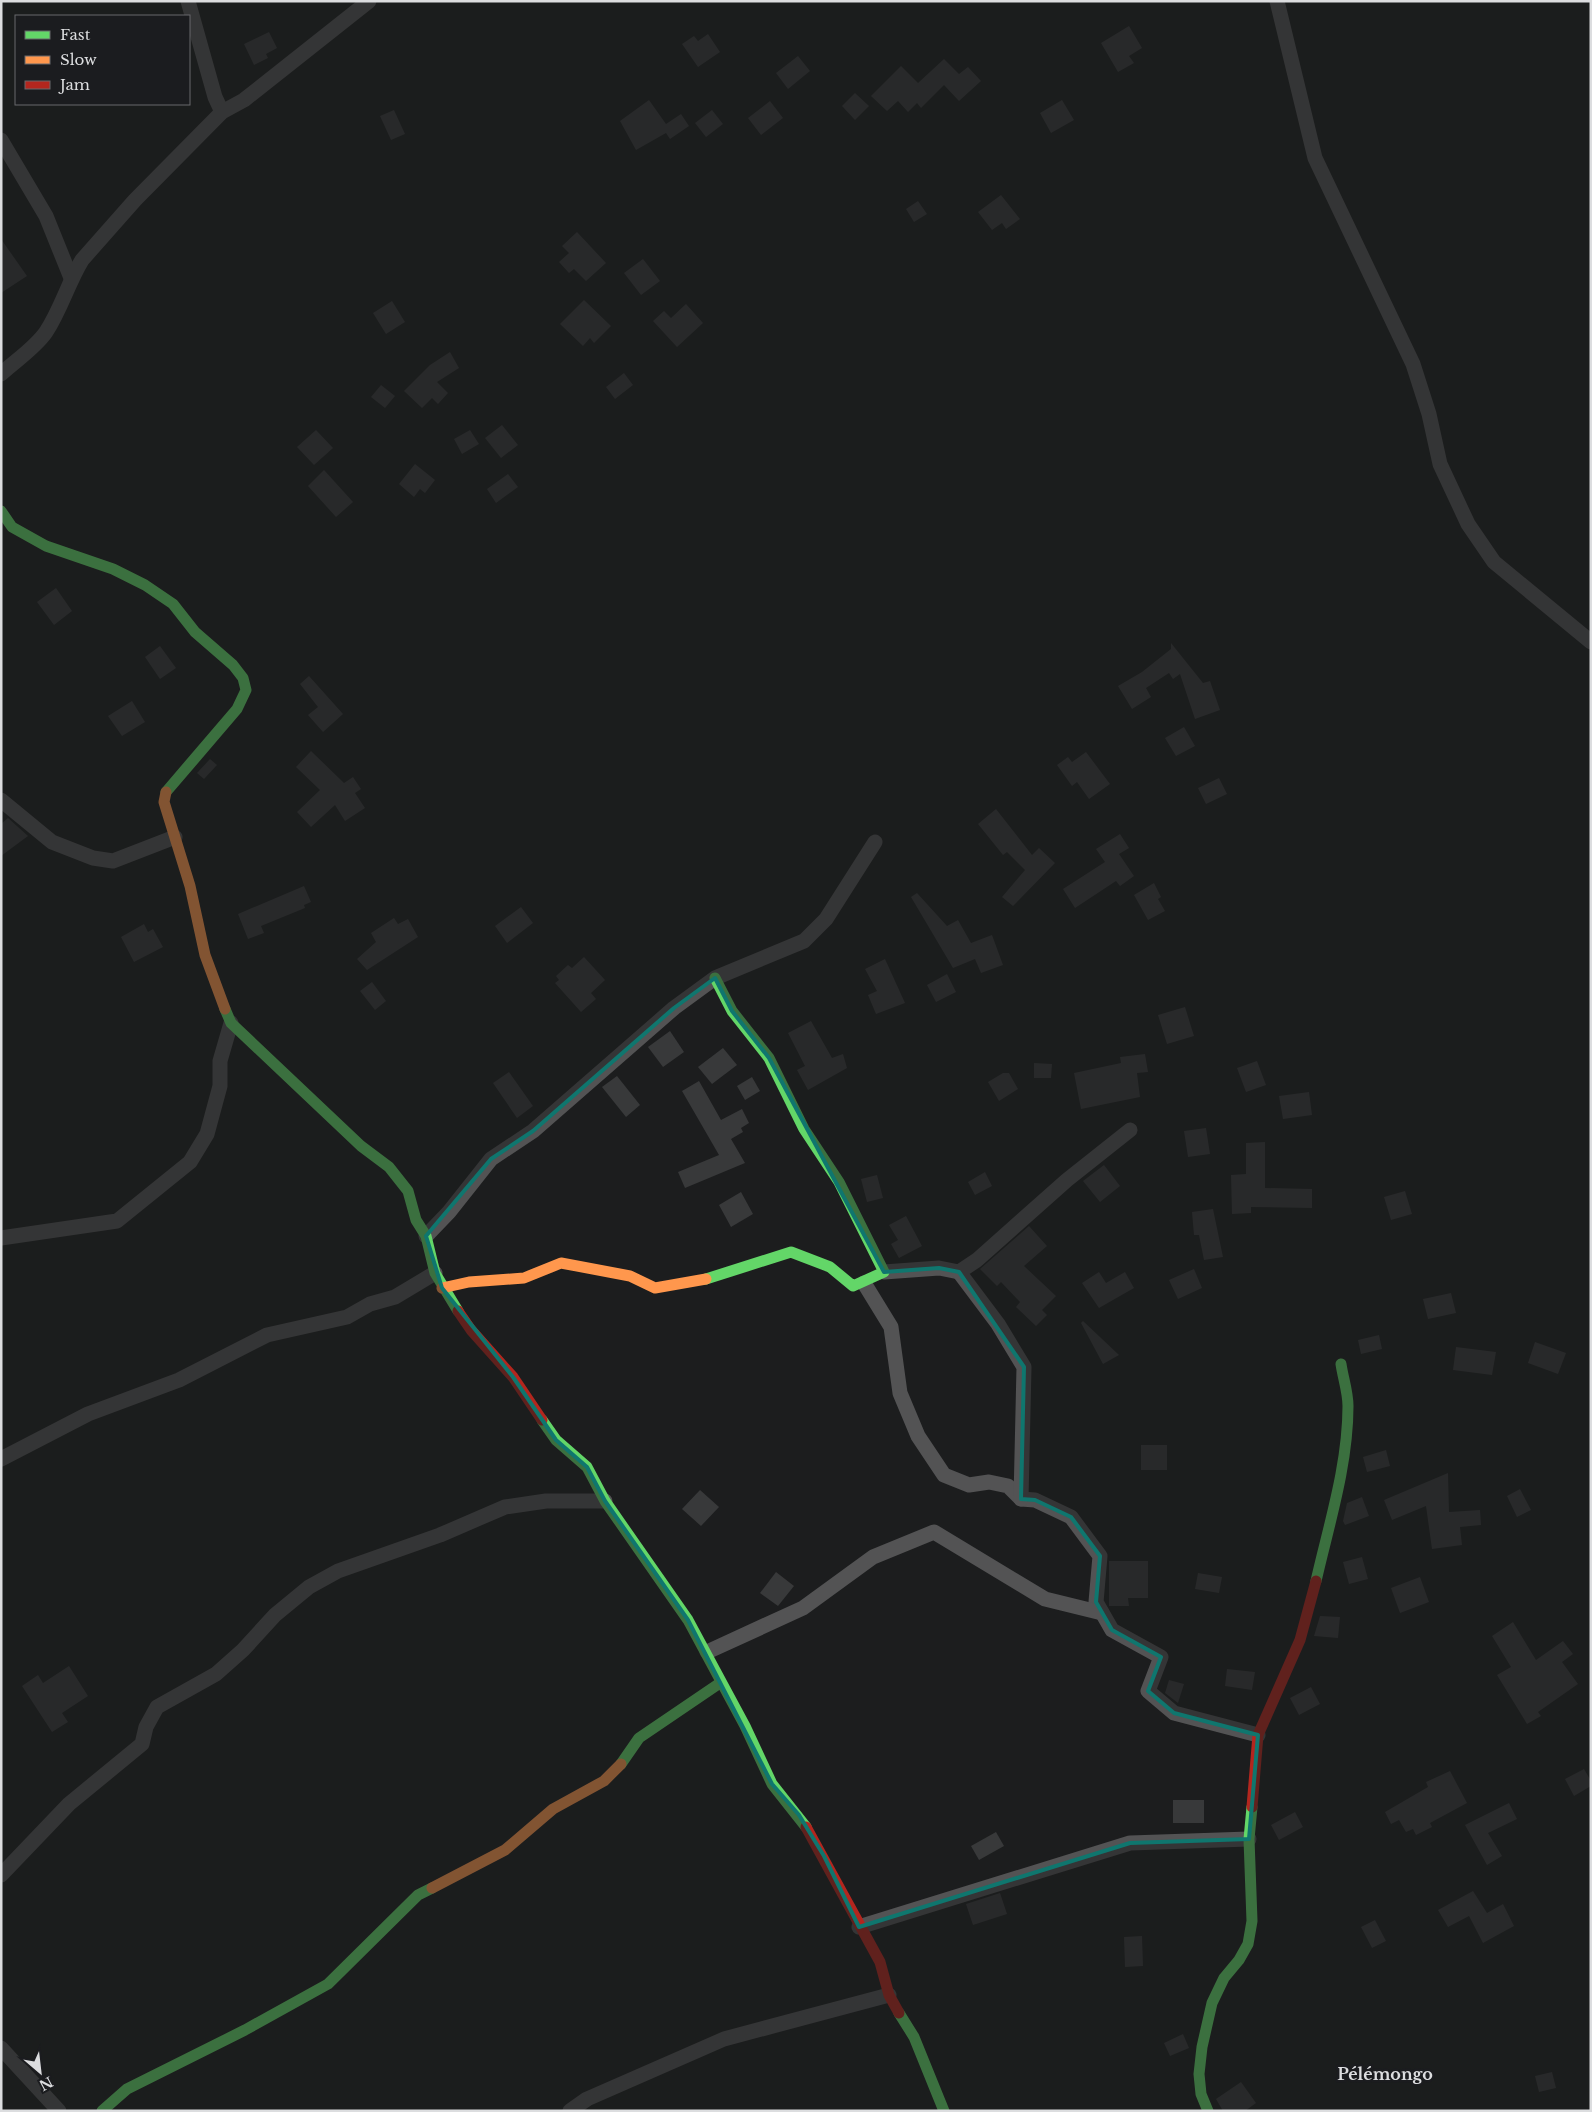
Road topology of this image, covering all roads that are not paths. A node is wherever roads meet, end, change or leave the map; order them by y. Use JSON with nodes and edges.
{"nodes":[{"id":1,"x":188,"y":1,"type":"edge"},
{"id":2,"x":369,"y":1,"type":"edge"},
{"id":3,"x":1277,"y":1,"type":"edge"},
{"id":4,"x":222,"y":112,"type":"junction"},
{"id":5,"x":1,"y":140,"type":"edge"},
{"id":6,"x":71,"y":278,"type":"junction"},
{"id":7,"x":1,"y":374,"type":"edge"},
{"id":8,"x":1,"y":511,"type":"edge"},
{"id":9,"x":1591,"y":642,"type":"edge"},
{"id":10,"x":1,"y":800,"type":"edge"},
{"id":11,"x":175,"y":837,"type":"junction"},
{"id":12,"x":875,"y":842,"type":"dead end"},
{"id":13,"x":715,"y":978,"type":"junction"},
{"id":14,"x":232,"y":1023,"type":"junction"},
{"id":15,"x":1130,"y":1130,"type":"dead end"},
{"id":16,"x":426,"y":1236,"type":"junction"},
{"id":17,"x":1,"y":1238,"type":"edge"},
{"id":18,"x":884,"y":1272,"type":"junction"},
{"id":19,"x":959,"y":1272,"type":"junction"},
{"id":20,"x":435,"y":1273,"type":"junction"},
{"id":21,"x":864,"y":1283,"type":"junction"},
{"id":22,"x":442,"y":1288,"type":"junction"},
{"id":23,"x":1341,"y":1364,"type":"dead end"},
{"id":24,"x":1,"y":1459,"type":"edge"},
{"id":25,"x":1021,"y":1499,"type":"junction"},
{"id":26,"x":605,"y":1501,"type":"junction"},
{"id":27,"x":1102,"y":1613,"type":"junction"},
{"id":28,"x":707,"y":1652,"type":"junction"},
{"id":29,"x":720,"y":1683,"type":"junction"},
{"id":30,"x":1258,"y":1735,"type":"junction"},
{"id":31,"x":1250,"y":1839,"type":"junction"},
{"id":32,"x":1,"y":1875,"type":"edge"},
{"id":33,"x":859,"y":1927,"type":"junction"},
{"id":34,"x":889,"y":1995,"type":"junction"},
{"id":35,"x":1,"y":2048,"type":"edge"},
{"id":36,"x":59,"y":2111,"type":"edge"},
{"id":37,"x":102,"y":2111,"type":"edge"},
{"id":38,"x":570,"y":2111,"type":"edge"},
{"id":39,"x":944,"y":2111,"type":"edge"},
{"id":40,"x":1208,"y":2111,"type":"edge"}],
"edges":[{"from":1,"to":4,"type":"street"},
{"from":2,"to":4,"type":"street"},
{"from":3,"to":9,"type":"street"},
{"from":4,"to":6,"type":"street"},
{"from":5,"to":6,"type":"street"},
{"from":6,"to":7,"type":"street"},
{"from":8,"to":11,"type":"street"},
{"from":10,"to":11,"type":"street"},
{"from":11,"to":14,"type":"street"},
{"from":12,"to":13,"type":"street"},
{"from":13,"to":16,"type":"street"},
{"from":13,"to":18,"type":"street"},
{"from":14,"to":16,"type":"street"},
{"from":14,"to":17,"type":"street"},
{"from":15,"to":19,"type":"street"},
{"from":16,"to":20,"type":"street"},
{"from":18,"to":19,"type":"street"},
{"from":18,"to":21,"type":"street"},
{"from":19,"to":25,"type":"street"},
{"from":20,"to":22,"type":"street"},
{"from":20,"to":24,"type":"street"},
{"from":21,"to":22,"type":"street"},
{"from":21,"to":25,"type":"street"},
{"from":22,"to":26,"type":"street"},
{"from":23,"to":30,"type":"street"},
{"from":25,"to":27,"type":"street"},
{"from":26,"to":28,"type":"street"},
{"from":26,"to":32,"type":"street"},
{"from":27,"to":28,"type":"street"},
{"from":27,"to":30,"type":"street"},
{"from":28,"to":29,"type":"street"},
{"from":29,"to":33,"type":"street"},
{"from":29,"to":37,"type":"street"},
{"from":30,"to":31,"type":"street"},
{"from":31,"to":33,"type":"street"},
{"from":31,"to":40,"type":"street"},
{"from":33,"to":34,"type":"street"},
{"from":34,"to":38,"type":"street"},
{"from":34,"to":39,"type":"street"},
{"from":35,"to":36,"type":"street"}]}
